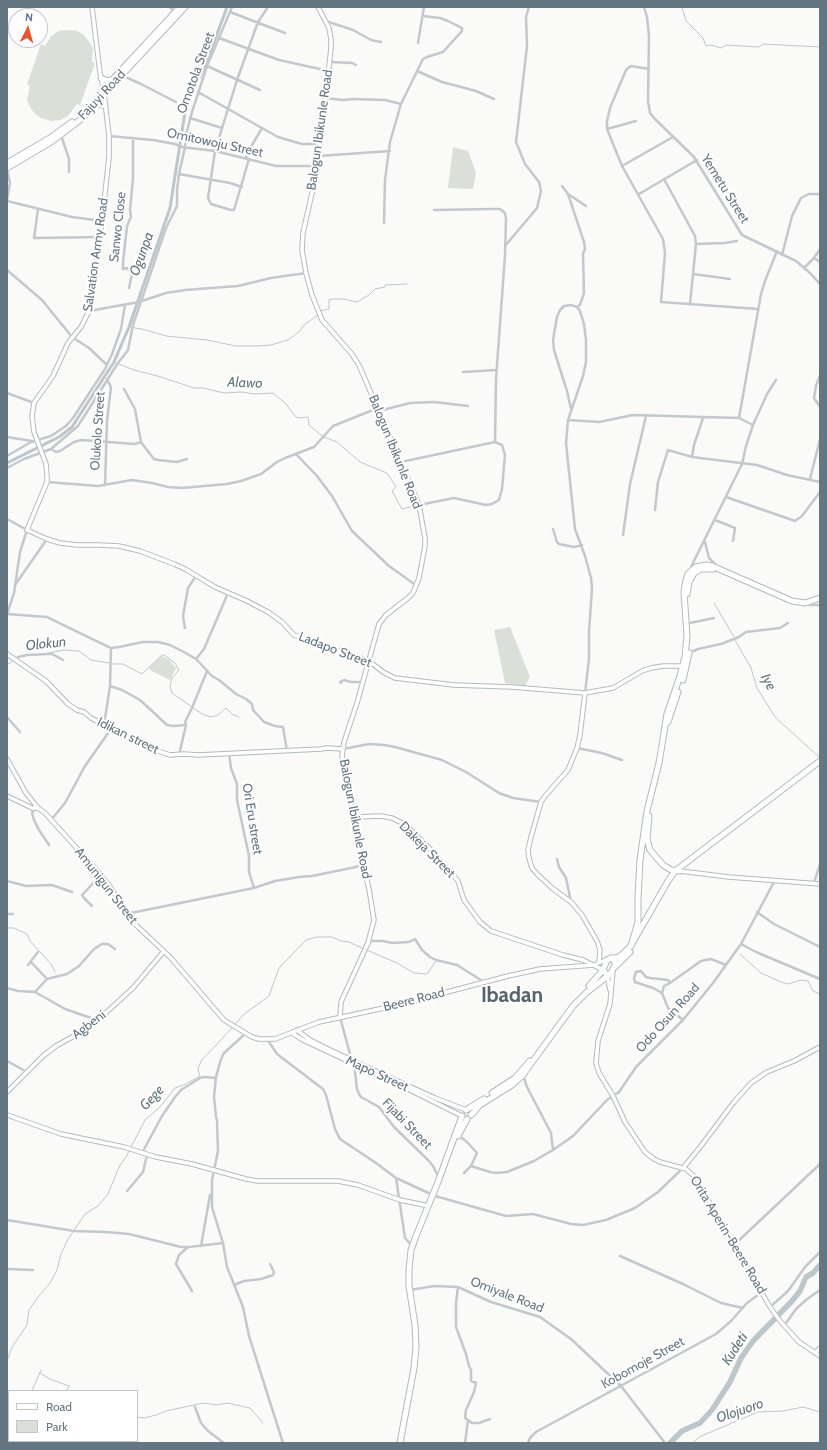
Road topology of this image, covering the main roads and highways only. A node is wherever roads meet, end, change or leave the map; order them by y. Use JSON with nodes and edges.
{"nodes":[{"id":1,"x":92,"y":7,"type":"edge"},
{"id":2,"x":180,"y":7,"type":"edge"},
{"id":3,"x":185,"y":7,"type":"edge"},
{"id":4,"x":318,"y":7,"type":"edge"},
{"id":5,"x":101,"y":78,"type":"junction"},
{"id":6,"x":112,"y":81,"type":"junction"},
{"id":7,"x":104,"y":91,"type":"junction"},
{"id":8,"x":96,"y":103,"type":"junction"},
{"id":9,"x":106,"y":106,"type":"junction"},
{"id":10,"x":7,"y":163,"type":"edge"},
{"id":11,"x":7,"y":168,"type":"edge"},
{"id":12,"x":27,"y":530,"type":"joint"},
{"id":13,"x":757,"y":587,"type":"junction"},
{"id":14,"x":820,"y":598,"type":"edge"},
{"id":15,"x":820,"y":602,"type":"edge"},
{"id":16,"x":7,"y":654,"type":"edge"},
{"id":17,"x":369,"y":661,"type":"junction"},
{"id":18,"x":683,"y":666,"type":"junction"},
{"id":19,"x":585,"y":693,"type":"junction"},
{"id":20,"x":666,"y":723,"type":"junction"},
{"id":21,"x":343,"y":749,"type":"junction"},
{"id":22,"x":7,"y":759,"type":"edge"},
{"id":23,"x":820,"y":762,"type":"edge"},
{"id":24,"x":7,"y":796,"type":"edge"},
{"id":25,"x":36,"y":808,"type":"junction"},
{"id":26,"x":648,"y":816,"type":"junction"},
{"id":27,"x":355,"y":817,"type":"junction"},
{"id":28,"x":678,"y":871,"type":"junction"},
{"id":29,"x":820,"y":884,"type":"edge"},
{"id":30,"x":631,"y":947,"type":"junction"},
{"id":31,"x":600,"y":950,"type":"junction"},
{"id":32,"x":164,"y":951,"type":"junction"},
{"id":33,"x":610,"y":959,"type":"junction"},
{"id":34,"x":599,"y":962,"type":"junction"},
{"id":35,"x":594,"y":965,"type":"junction"},
{"id":36,"x":614,"y":968,"type":"junction"},
{"id":37,"x":606,"y":973,"type":"junction"},
{"id":38,"x":611,"y":993,"type":"junction"},
{"id":39,"x":340,"y":1017,"type":"junction"},
{"id":40,"x":230,"y":1024,"type":"joint"},
{"id":41,"x":297,"y":1030,"type":"junction"},
{"id":42,"x":292,"y":1033,"type":"junction"},
{"id":43,"x":820,"y":1047,"type":"edge"},
{"id":44,"x":353,"y":1062,"type":"junction"},
{"id":45,"x":522,"y":1073,"type":"junction"},
{"id":46,"x":7,"y":1092,"type":"edge"},
{"id":47,"x":434,"y":1100,"type":"junction"},
{"id":48,"x":466,"y":1110,"type":"junction"},
{"id":49,"x":7,"y":1115,"type":"edge"},
{"id":50,"x":462,"y":1116,"type":"junction"},
{"id":51,"x":469,"y":1117,"type":"junction"},
{"id":52,"x":683,"y":1168,"type":"junction"},
{"id":53,"x":434,"y":1195,"type":"junction"},
{"id":54,"x":429,"y":1206,"type":"junction"},
{"id":55,"x":410,"y":1265,"type":"junction"},
{"id":56,"x":411,"y":1290,"type":"junction"},
{"id":57,"x":820,"y":1348,"type":"edge"},
{"id":58,"x":815,"y":1353,"type":"junction"},
{"id":59,"x":820,"y":1356,"type":"edge"},
{"id":60,"x":400,"y":1443,"type":"edge"},
{"id":61,"x":404,"y":1443,"type":"edge"}],
"edges":[{"from":1,"to":5,"type":"main road","name":"Salvation Army Road"},
{"from":2,"to":6,"type":"highway","name":"Fajuyi Road"},
{"from":3,"to":7,"type":"highway","name":"Fajuyi Road"},
{"from":4,"to":17,"type":"main road","name":"Balogun Ibikunle Road"},
{"from":5,"to":6,"type":"highway"},
{"from":5,"to":7,"type":"main road","name":"Salvation Army Road"},
{"from":6,"to":7,"type":"highway","name":"Fajuyi Road"},
{"from":7,"to":8,"type":"highway","name":"Fajuyi Road"},
{"from":7,"to":9,"type":"main road","name":"Salvation Army Road"},
{"from":7,"to":10,"type":"highway","name":"Fajuyi Road"},
{"from":8,"to":9,"type":"highway"},
{"from":8,"to":11,"type":"highway","name":"Fajuyi Road"},
{"from":9,"to":12,"type":"main road","name":"Salvation Army Road"},
{"from":12,"to":17,"type":"main road","name":"Ladapo Street"},
{"from":13,"to":14,"type":"highway"},
{"from":13,"to":15,"type":"highway"},
{"from":13,"to":18,"type":"highway"},
{"from":13,"to":20,"type":"highway"},
{"from":16,"to":21,"type":"main road","name":"Idikan street"},
{"from":17,"to":19,"type":"main road","name":"Ladapo Street"},
{"from":17,"to":21,"type":"main road","name":"Balogun Ibikunle Road"},
{"from":18,"to":19,"type":"main road","name":"Ladapo Street"},
{"from":18,"to":20,"type":"highway"},
{"from":19,"to":31,"type":"main road"},
{"from":20,"to":26,"type":"highway"},
{"from":21,"to":27,"type":"main road","name":"Balogun Ibikunle Road"},
{"from":22,"to":25,"type":"main road","name":"Amunigun Street"},
{"from":23,"to":28,"type":"highway"},
{"from":24,"to":25,"type":"main road"},
{"from":25,"to":32,"type":"main road","name":"Amunigun Street"},
{"from":26,"to":28,"type":"highway"},
{"from":26,"to":30,"type":"highway"},
{"from":27,"to":35,"type":"main road","name":"Dakeja Street"},
{"from":27,"to":39,"type":"main road","name":"Balogun Ibikunle Road"},
{"from":28,"to":29,"type":"main road"},
{"from":28,"to":30,"type":"highway"},
{"from":30,"to":33,"type":"highway"},
{"from":30,"to":36,"type":"highway"},
{"from":31,"to":33,"type":"main road"},
{"from":31,"to":34,"type":"main road"},
{"from":32,"to":40,"type":"main road","name":"Amunigun Street"},
{"from":32,"to":46,"type":"main road","name":"Agbeni"},
{"from":33,"to":34,"type":"main road"},
{"from":33,"to":36,"type":"highway"},
{"from":33,"to":37,"type":"highway"},
{"from":34,"to":35,"type":"main road"},
{"from":35,"to":37,"type":"main road"},
{"from":35,"to":39,"type":"main road","name":"Beere Road"},
{"from":36,"to":37,"type":"highway"},
{"from":36,"to":38,"type":"main road","name":"Orita Aperin-Beere Road"},
{"from":37,"to":38,"type":"main road","name":"Orita Aperin-Beere Road"},
{"from":37,"to":45,"type":"highway"},
{"from":38,"to":52,"type":"main road","name":"Orita Aperin-Beere Road"},
{"from":39,"to":41,"type":"main road","name":"Beere Road"},
{"from":40,"to":42,"type":"main road","name":"Beere Road"},
{"from":41,"to":42,"type":"main road","name":"Beere Road"},
{"from":41,"to":44,"type":"main road","name":"Mapo Street"},
{"from":42,"to":44,"type":"main road","name":"Mapo Street"},
{"from":43,"to":52,"type":"main road"},
{"from":44,"to":47,"type":"main road","name":"Mapo Street"},
{"from":45,"to":48,"type":"highway"},
{"from":45,"to":51,"type":"highway"},
{"from":47,"to":48,"type":"main road","name":"Mapo Street"},
{"from":47,"to":50,"type":"main road","name":"Mapo Street"},
{"from":48,"to":50,"type":"highway"},
{"from":48,"to":51,"type":"highway"},
{"from":49,"to":54,"type":"main road"},
{"from":50,"to":51,"type":"highway"},
{"from":50,"to":53,"type":"highway"},
{"from":51,"to":53,"type":"highway"},
{"from":52,"to":58,"type":"main road","name":"Orita Aperin-Beere Road"},
{"from":53,"to":54,"type":"highway"},
{"from":54,"to":55,"type":"highway"},
{"from":54,"to":55,"type":"highway"},
{"from":55,"to":56,"type":"highway"},
{"from":56,"to":60,"type":"highway"},
{"from":56,"to":61,"type":"highway"},
{"from":57,"to":58,"type":"main road"},
{"from":58,"to":59,"type":"main road","name":"Orita Aperin-Beere Road"}]}
